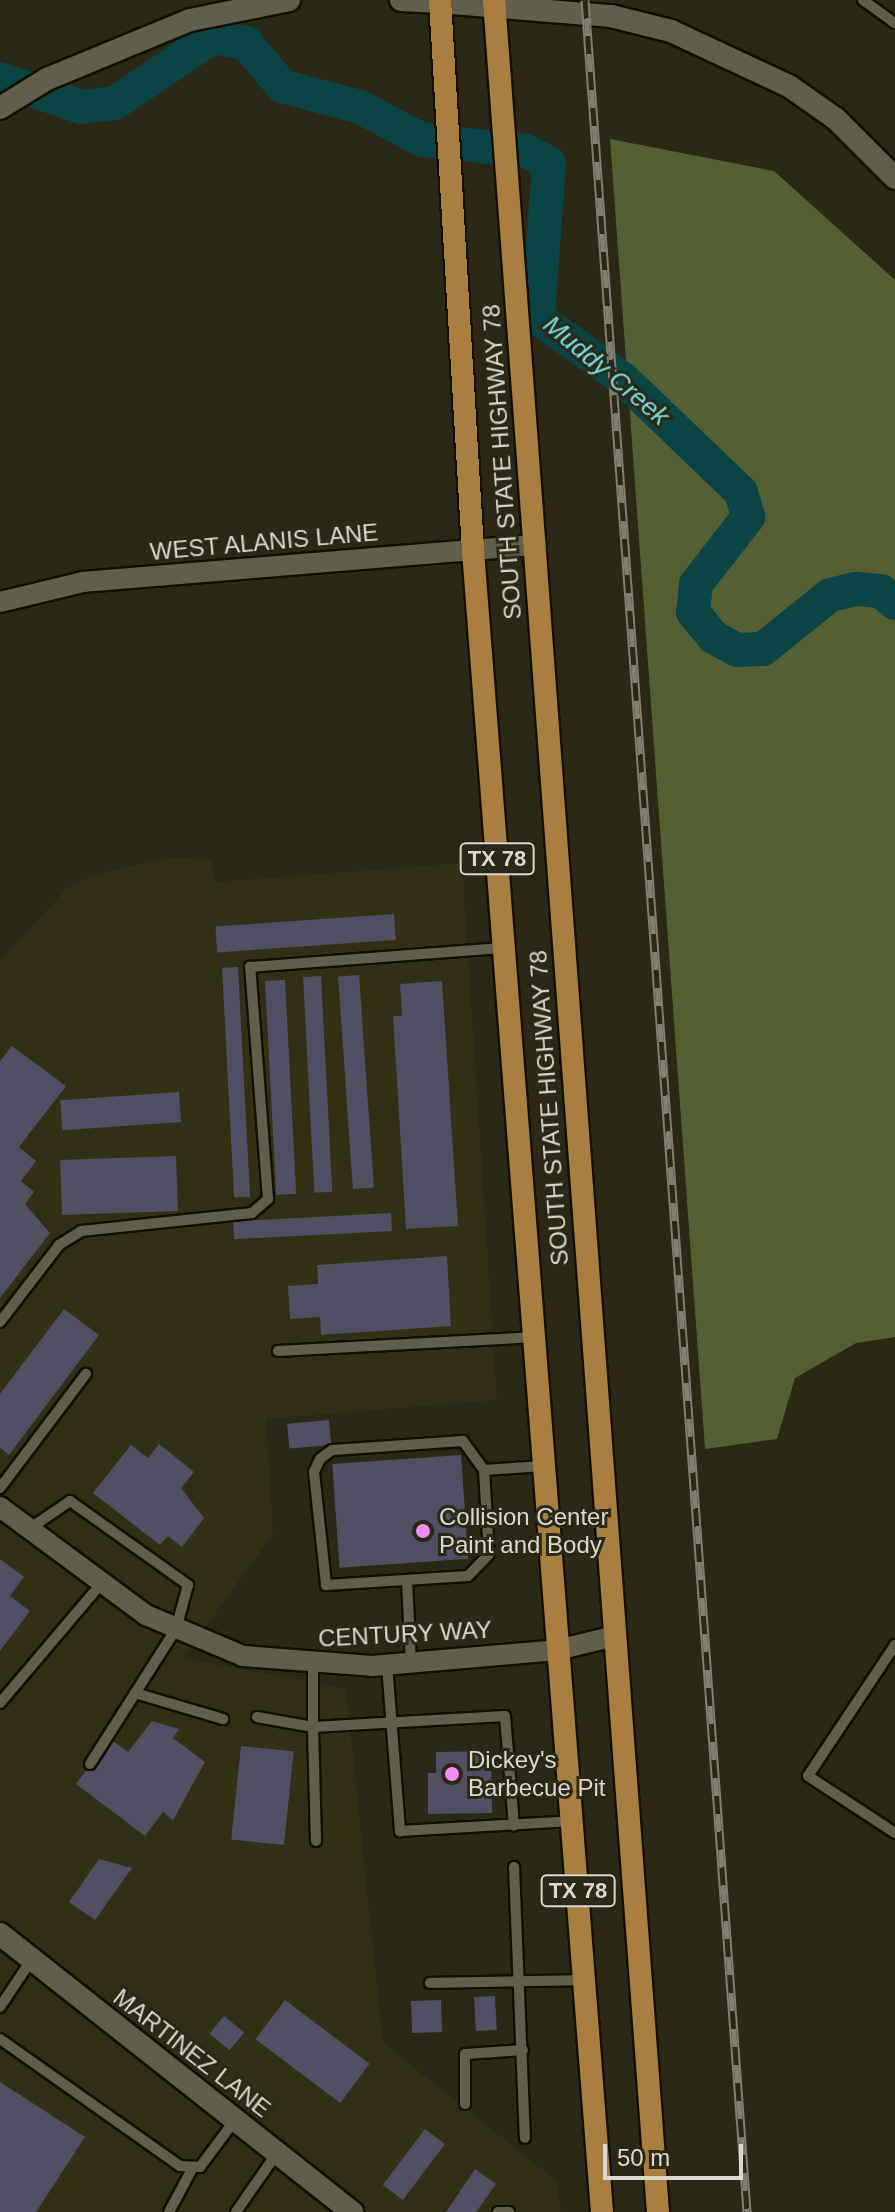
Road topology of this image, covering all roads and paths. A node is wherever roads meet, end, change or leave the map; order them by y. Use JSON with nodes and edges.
{"nodes":[{"id":1,"x":289,"y":0,"type":"edge"},
{"id":2,"x":401,"y":0,"type":"edge"},
{"id":3,"x":863,"y":0,"type":"edge"},
{"id":4,"x":440,"y":1,"type":"edge"},
{"id":5,"x":494,"y":2,"type":"edge"},
{"id":6,"x":895,"y":23,"type":"edge"},
{"id":7,"x":0,"y":108,"type":"edge"},
{"id":8,"x":895,"y":178,"type":"edge"},
{"id":9,"x":535,"y":545,"type":"junction"},
{"id":10,"x":473,"y":551,"type":"junction"},
{"id":11,"x":0,"y":602,"type":"edge"},
{"id":12,"x":504,"y":948,"type":"junction"},
{"id":13,"x":0,"y":1322,"type":"edge"},
{"id":14,"x":533,"y":1337,"type":"junction"},
{"id":15,"x":278,"y":1351,"type":"dead end"},
{"id":16,"x":86,"y":1374,"type":"dead end"},
{"id":17,"x":543,"y":1466,"type":"junction"},
{"id":18,"x":484,"y":1470,"type":"junction"},
{"id":19,"x":0,"y":1488,"type":"edge"},
{"id":20,"x":0,"y":1507,"type":"edge"},
{"id":21,"x":29,"y":1529,"type":"junction"},
{"id":22,"x":407,"y":1581,"type":"junction"},
{"id":23,"x":101,"y":1584,"type":"junction"},
{"id":24,"x":176,"y":1629,"type":"junction"},
{"id":25,"x":615,"y":1636,"type":"junction"},
{"id":26,"x":895,"y":1645,"type":"edge"},
{"id":27,"x":557,"y":1650,"type":"junction"},
{"id":28,"x":411,"y":1663,"type":"junction"},
{"id":29,"x":387,"y":1665,"type":"junction"},
{"id":30,"x":313,"y":1666,"type":"junction"},
{"id":31,"x":135,"y":1693,"type":"junction"},
{"id":32,"x":0,"y":1703,"type":"edge"},
{"id":33,"x":257,"y":1717,"type":"dead end"},
{"id":34,"x":223,"y":1719,"type":"dead end"},
{"id":35,"x":389,"y":1721,"type":"junction"},
{"id":36,"x":313,"y":1727,"type":"junction"},
{"id":37,"x":90,"y":1764,"type":"dead end"},
{"id":38,"x":571,"y":1821,"type":"junction"},
{"id":39,"x":514,"y":1826,"type":"junction"},
{"id":40,"x":895,"y":1833,"type":"edge"},
{"id":41,"x":316,"y":1841,"type":"dead end"},
{"id":42,"x":514,"y":1867,"type":"dead end"},
{"id":43,"x":0,"y":1934,"type":"edge"},
{"id":44,"x":32,"y":1959,"type":"junction"},
{"id":45,"x":521,"y":1978,"type":"junction"},
{"id":46,"x":585,"y":1980,"type":"junction"},
{"id":47,"x":430,"y":1983,"type":"dead end"},
{"id":48,"x":0,"y":2007,"type":"edge"},
{"id":49,"x":0,"y":2039,"type":"edge"},
{"id":50,"x":523,"y":2050,"type":"junction"},
{"id":51,"x":465,"y":2104,"type":"dead end"},
{"id":52,"x":235,"y":2120,"type":"junction"},
{"id":53,"x":525,"y":2138,"type":"dead end"},
{"id":54,"x":277,"y":2153,"type":"junction"},
{"id":55,"x":192,"y":2169,"type":"junction"},
{"id":56,"x":169,"y":2212,"type":"edge"},
{"id":57,"x":236,"y":2212,"type":"edge"},
{"id":58,"x":352,"y":2212,"type":"edge"},
{"id":59,"x":498,"y":2212,"type":"edge"},
{"id":60,"x":509,"y":2212,"type":"edge"},
{"id":61,"x":602,"y":2212,"type":"edge"},
{"id":62,"x":658,"y":2212,"type":"edge"}],
"edges":[{"from":1,"to":7,"type":"street"},
{"from":2,"to":4,"type":"street"},
{"from":3,"to":6,"type":"lane"},
{"from":4,"to":5,"type":"street"},
{"from":4,"to":10,"type":"main road","name":"SOUTH STATE HIGHWAY 78","number":"TX 78"},
{"from":5,"to":8,"type":"street"},
{"from":5,"to":9,"type":"main road","name":"SOUTH STATE HIGHWAY 78","number":"TX 78"},
{"from":9,"to":10,"type":"street","name":"WEST ALANIS LANE"},
{"from":9,"to":25,"type":"main road","name":"SOUTH STATE HIGHWAY 78","number":"TX 78"},
{"from":10,"to":11,"type":"street","name":"WEST ALANIS LANE"},
{"from":10,"to":12,"type":"main road","name":"SOUTH STATE HIGHWAY 78","number":"TX 78"},
{"from":12,"to":13,"type":"lane"},
{"from":12,"to":14,"type":"main road","name":"SOUTH STATE HIGHWAY 78","number":"TX 78"},
{"from":14,"to":15,"type":"lane"},
{"from":14,"to":17,"type":"main road","name":"SOUTH STATE HIGHWAY 78","number":"TX 78"},
{"from":16,"to":19,"type":"lane"},
{"from":17,"to":18,"type":"lane"},
{"from":17,"to":27,"type":"main road","name":"SOUTH STATE HIGHWAY 78","number":"TX 78"},
{"from":18,"to":22,"type":"lane"},
{"from":18,"to":22,"type":"lane"},
{"from":20,"to":21,"type":"street","name":"CENTURY WAY"},
{"from":21,"to":23,"type":"street","name":"CENTURY WAY"},
{"from":21,"to":24,"type":"lane"},
{"from":22,"to":28,"type":"lane"},
{"from":23,"to":24,"type":"street","name":"CENTURY WAY"},
{"from":23,"to":32,"type":"lane"},
{"from":24,"to":30,"type":"street","name":"CENTURY WAY"},
{"from":24,"to":31,"type":"lane"},
{"from":25,"to":27,"type":"street","name":"CENTURY WAY"},
{"from":25,"to":62,"type":"main road","name":"SOUTH STATE HIGHWAY 78","number":"TX 78"},
{"from":26,"to":40,"type":"lane"},
{"from":27,"to":28,"type":"street","name":"CENTURY WAY"},
{"from":27,"to":38,"type":"main road","name":"SOUTH STATE HIGHWAY 78","number":"TX 78"},
{"from":28,"to":29,"type":"street","name":"CENTURY WAY"},
{"from":29,"to":30,"type":"street","name":"CENTURY WAY"},
{"from":29,"to":35,"type":"lane"},
{"from":30,"to":36,"type":"lane"},
{"from":31,"to":34,"type":"lane"},
{"from":31,"to":37,"type":"lane"},
{"from":33,"to":36,"type":"lane"},
{"from":35,"to":36,"type":"lane"},
{"from":35,"to":39,"type":"lane"},
{"from":35,"to":39,"type":"lane"},
{"from":36,"to":41,"type":"lane"},
{"from":38,"to":39,"type":"lane"},
{"from":38,"to":46,"type":"main road","name":"SOUTH STATE HIGHWAY 78","number":"TX 78"},
{"from":42,"to":45,"type":"lane"},
{"from":43,"to":44,"type":"street","name":"MARTINEZ LANE"},
{"from":44,"to":48,"type":"lane"},
{"from":44,"to":52,"type":"street","name":"MARTINEZ LANE"},
{"from":45,"to":46,"type":"lane"},
{"from":45,"to":47,"type":"lane"},
{"from":45,"to":50,"type":"lane"},
{"from":46,"to":61,"type":"main road","name":"SOUTH STATE HIGHWAY 78","number":"TX 78"},
{"from":49,"to":55,"type":"lane"},
{"from":50,"to":51,"type":"lane"},
{"from":50,"to":53,"type":"lane"},
{"from":52,"to":54,"type":"street","name":"MARTINEZ LANE"},
{"from":52,"to":55,"type":"lane"},
{"from":54,"to":57,"type":"lane"},
{"from":54,"to":58,"type":"street","name":"MARTINEZ LANE"},
{"from":55,"to":56,"type":"lane"},
{"from":59,"to":60,"type":"lane"}]}
